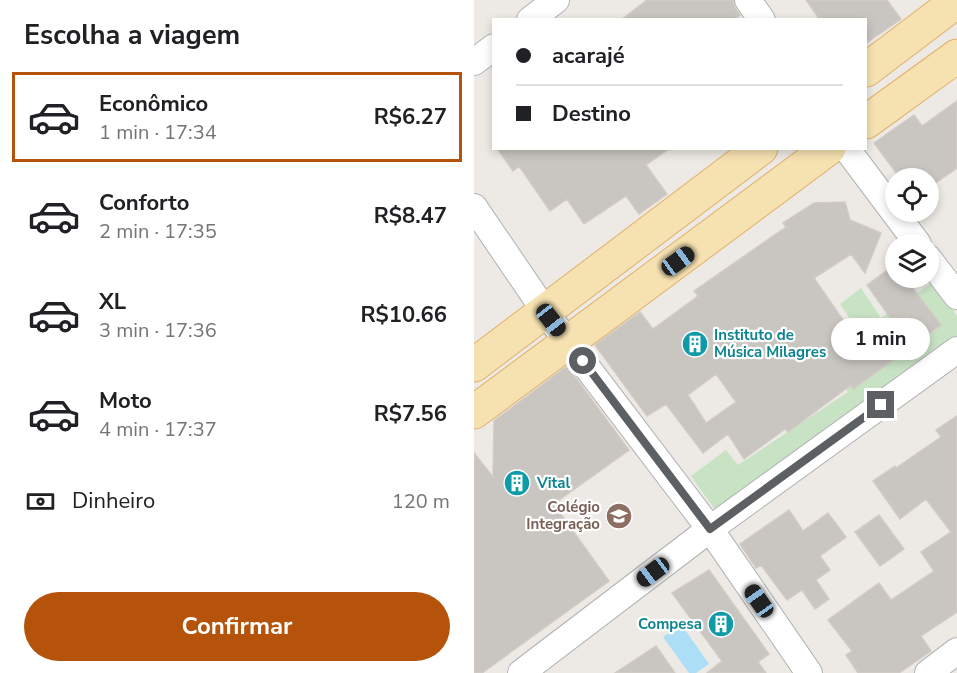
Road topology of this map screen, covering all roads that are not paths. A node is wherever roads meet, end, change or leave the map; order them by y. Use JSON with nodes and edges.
{"nodes":[{"id":1,"x":556,"y":0,"type":"edge"},
{"id":2,"x":748,"y":0,"type":"edge"},
{"id":3,"x":957,"y":2,"type":"edge"},
{"id":4,"x":533,"y":18,"type":"edge"},
{"id":5,"x":761,"y":18,"type":"edge"},
{"id":6,"x":492,"y":48,"type":"edge"},
{"id":7,"x":957,"y":56,"type":"edge"},
{"id":8,"x":474,"y":62,"type":"edge"},
{"id":9,"x":867,"y":69,"type":"edge"},
{"id":10,"x":867,"y":121,"type":"edge"},
{"id":11,"x":757,"y":150,"type":"edge"},
{"id":12,"x":826,"y":150,"type":"edge"},
{"id":13,"x":848,"y":150,"type":"edge"},
{"id":14,"x":474,"y":207,"type":"edge"},
{"id":15,"x":910,"y":234,"type":"edge"},
{"id":16,"x":939,"y":272,"type":"edge"},
{"id":17,"x":957,"y":296,"type":"edge"},
{"id":18,"x":545,"y":310,"type":"junction"},
{"id":19,"x":568,"y":342,"type":"junction"},
{"id":20,"x":957,"y":350,"type":"edge"},
{"id":21,"x":474,"y":365,"type":"edge"},
{"id":22,"x":474,"y":412,"type":"edge"},
{"id":23,"x":710,"y":529,"type":"junction"},
{"id":24,"x":957,"y":651,"type":"edge"},
{"id":25,"x":521,"y":673,"type":"edge"},
{"id":26,"x":809,"y":673,"type":"edge"},
{"id":27,"x":928,"y":673,"type":"edge"}],
"edges":[{"from":1,"to":4,"type":"street"},
{"from":2,"to":5,"type":"street"},
{"from":3,"to":9,"type":"main road"},
{"from":6,"to":8,"type":"street"},
{"from":7,"to":10,"type":"main road"},
{"from":11,"to":18,"type":"main road"},
{"from":12,"to":19,"type":"main road"},
{"from":13,"to":15,"type":"street"},
{"from":14,"to":18,"type":"street"},
{"from":16,"to":17,"type":"street"},
{"from":18,"to":19,"type":"street"},
{"from":18,"to":21,"type":"main road"},
{"from":19,"to":22,"type":"main road"},
{"from":19,"to":23,"type":"street"},
{"from":20,"to":23,"type":"street"},
{"from":23,"to":25,"type":"street"},
{"from":23,"to":26,"type":"street"},
{"from":24,"to":27,"type":"street"}]}
